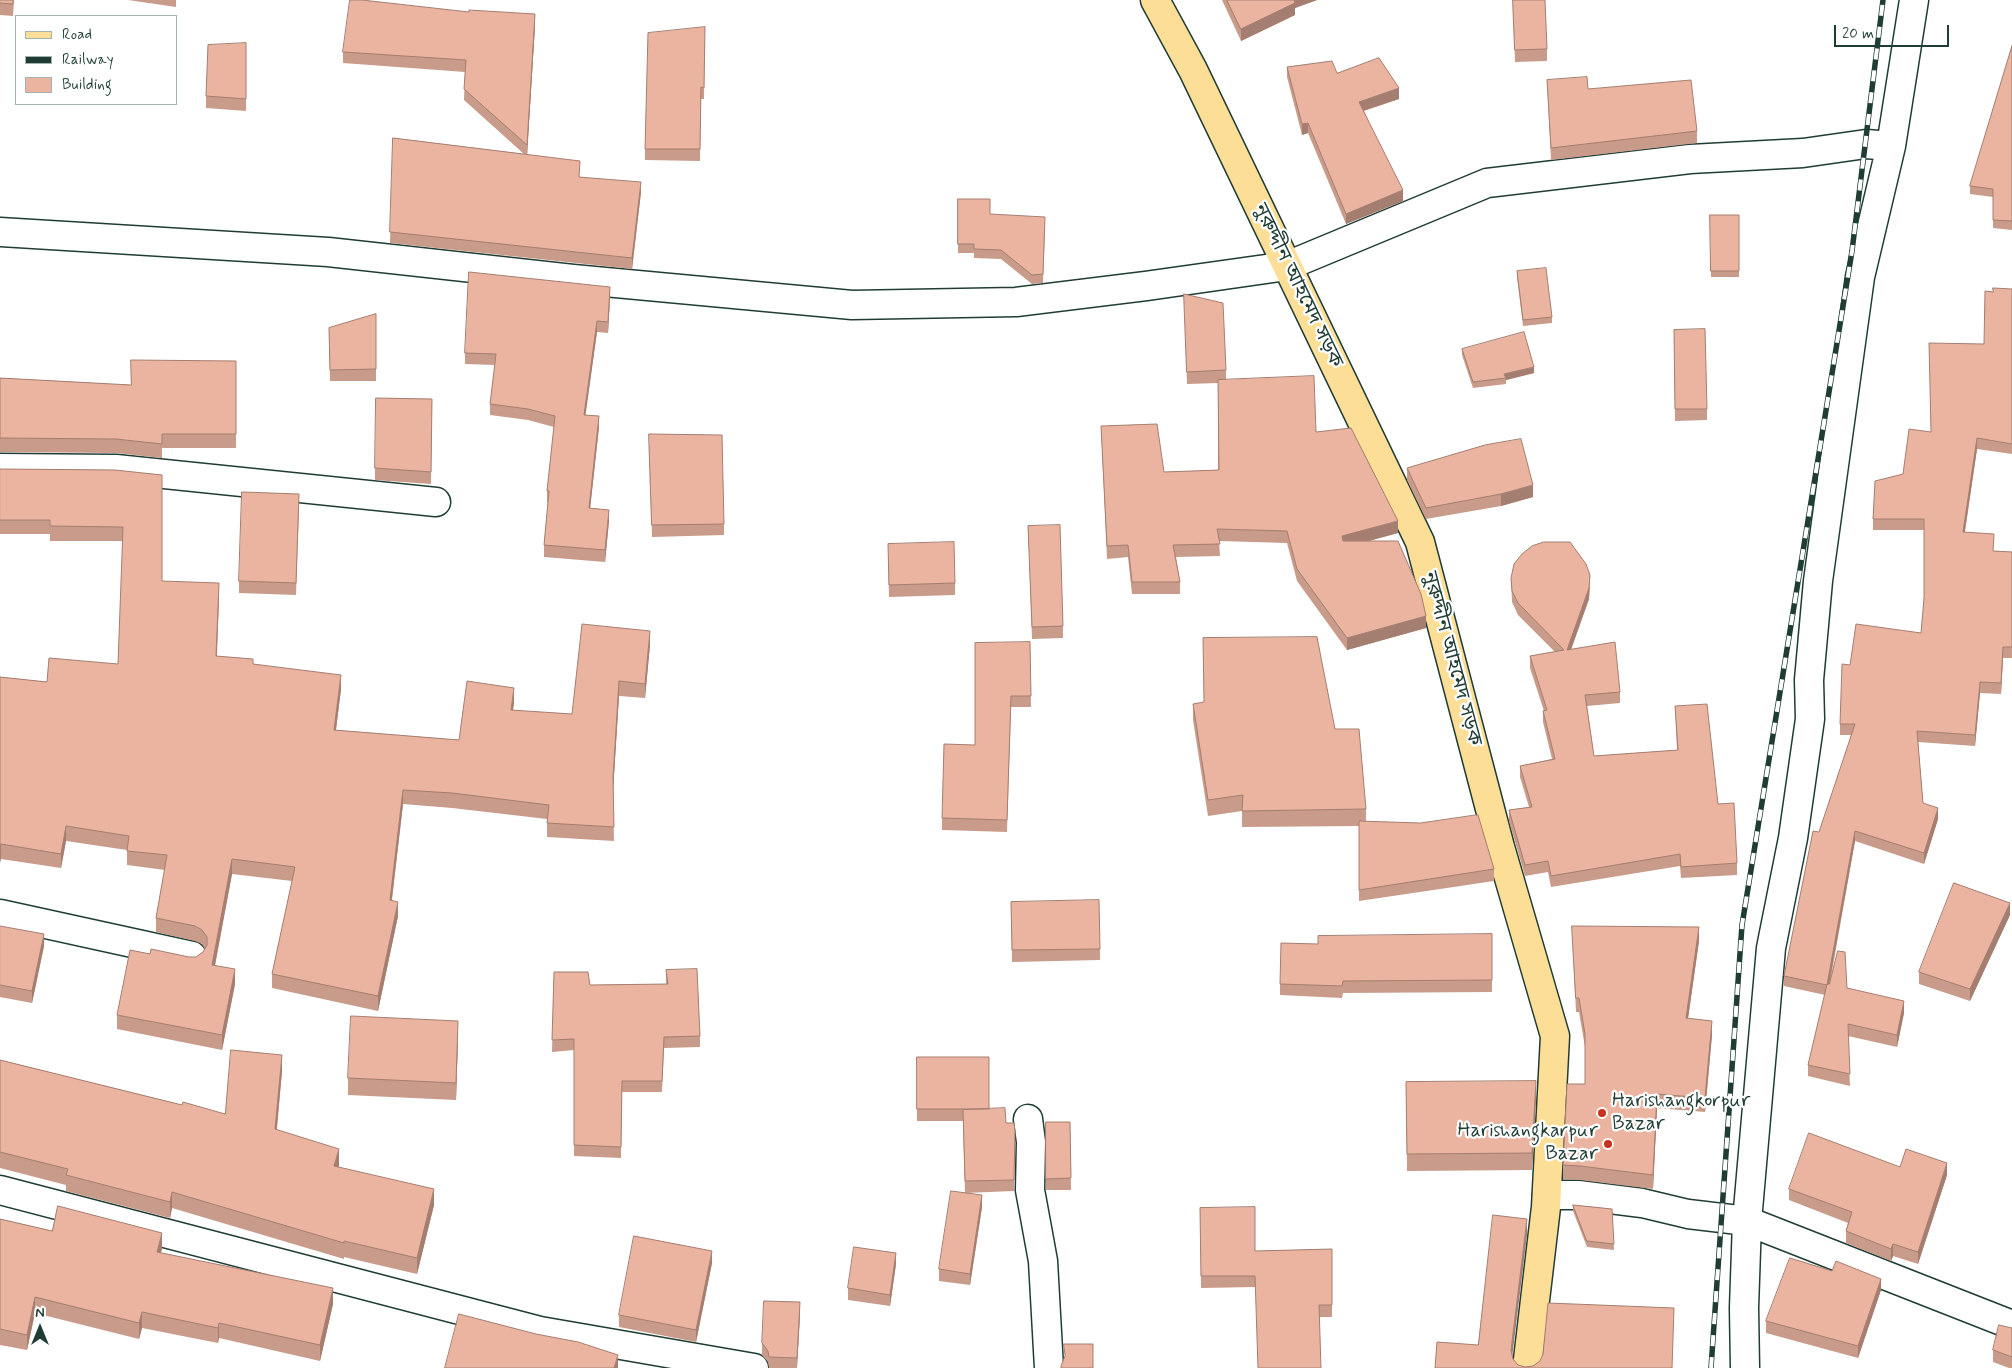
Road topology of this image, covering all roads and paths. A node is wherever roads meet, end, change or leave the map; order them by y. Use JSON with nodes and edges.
{"nodes":[{"id":1,"x":1155,"y":0,"type":"edge"},
{"id":2,"x":1914,"y":0,"type":"edge"},
{"id":3,"x":1891,"y":146,"type":"junction"},
{"id":4,"x":0,"y":232,"type":"edge"},
{"id":5,"x":1287,"y":266,"type":"junction"},
{"id":6,"x":0,"y":468,"type":"edge"},
{"id":7,"x":436,"y":502,"type":"dead end"},
{"id":8,"x":0,"y":914,"type":"edge"},
{"id":9,"x":192,"y":956,"type":"edge"},
{"id":10,"x":1028,"y":1119,"type":"dead end"},
{"id":11,"x":0,"y":1190,"type":"edge"},
{"id":12,"x":1547,"y":1195,"type":"junction"},
{"id":13,"x":1747,"y":1222,"type":"junction"},
{"id":14,"x":2012,"y":1324,"type":"edge"},
{"id":15,"x":754,"y":1368,"type":"edge"},
{"id":16,"x":1049,"y":1368,"type":"edge"},
{"id":17,"x":1527,"y":1368,"type":"edge"},
{"id":18,"x":1744,"y":1368,"type":"edge"}],
"edges":[{"from":1,"to":5,"type":"main road","name":"নুরুদ্দীন আহমেদ সড়ক"},
{"from":2,"to":3,"type":"street"},
{"from":3,"to":5,"type":"street"},
{"from":3,"to":13,"type":"street"},
{"from":4,"to":5,"type":"street"},
{"from":5,"to":12,"type":"main road","name":"নুরুদ্দীন আহমেদ সড়ক"},
{"from":6,"to":7,"type":"street"},
{"from":8,"to":9,"type":"street"},
{"from":10,"to":16,"type":"street"},
{"from":11,"to":15,"type":"street"},
{"from":12,"to":13,"type":"street"},
{"from":12,"to":17,"type":"main road","name":"নুরুদ্দীন আহমেদ সড়ক"},
{"from":13,"to":14,"type":"street"},
{"from":13,"to":18,"type":"street"}]}
